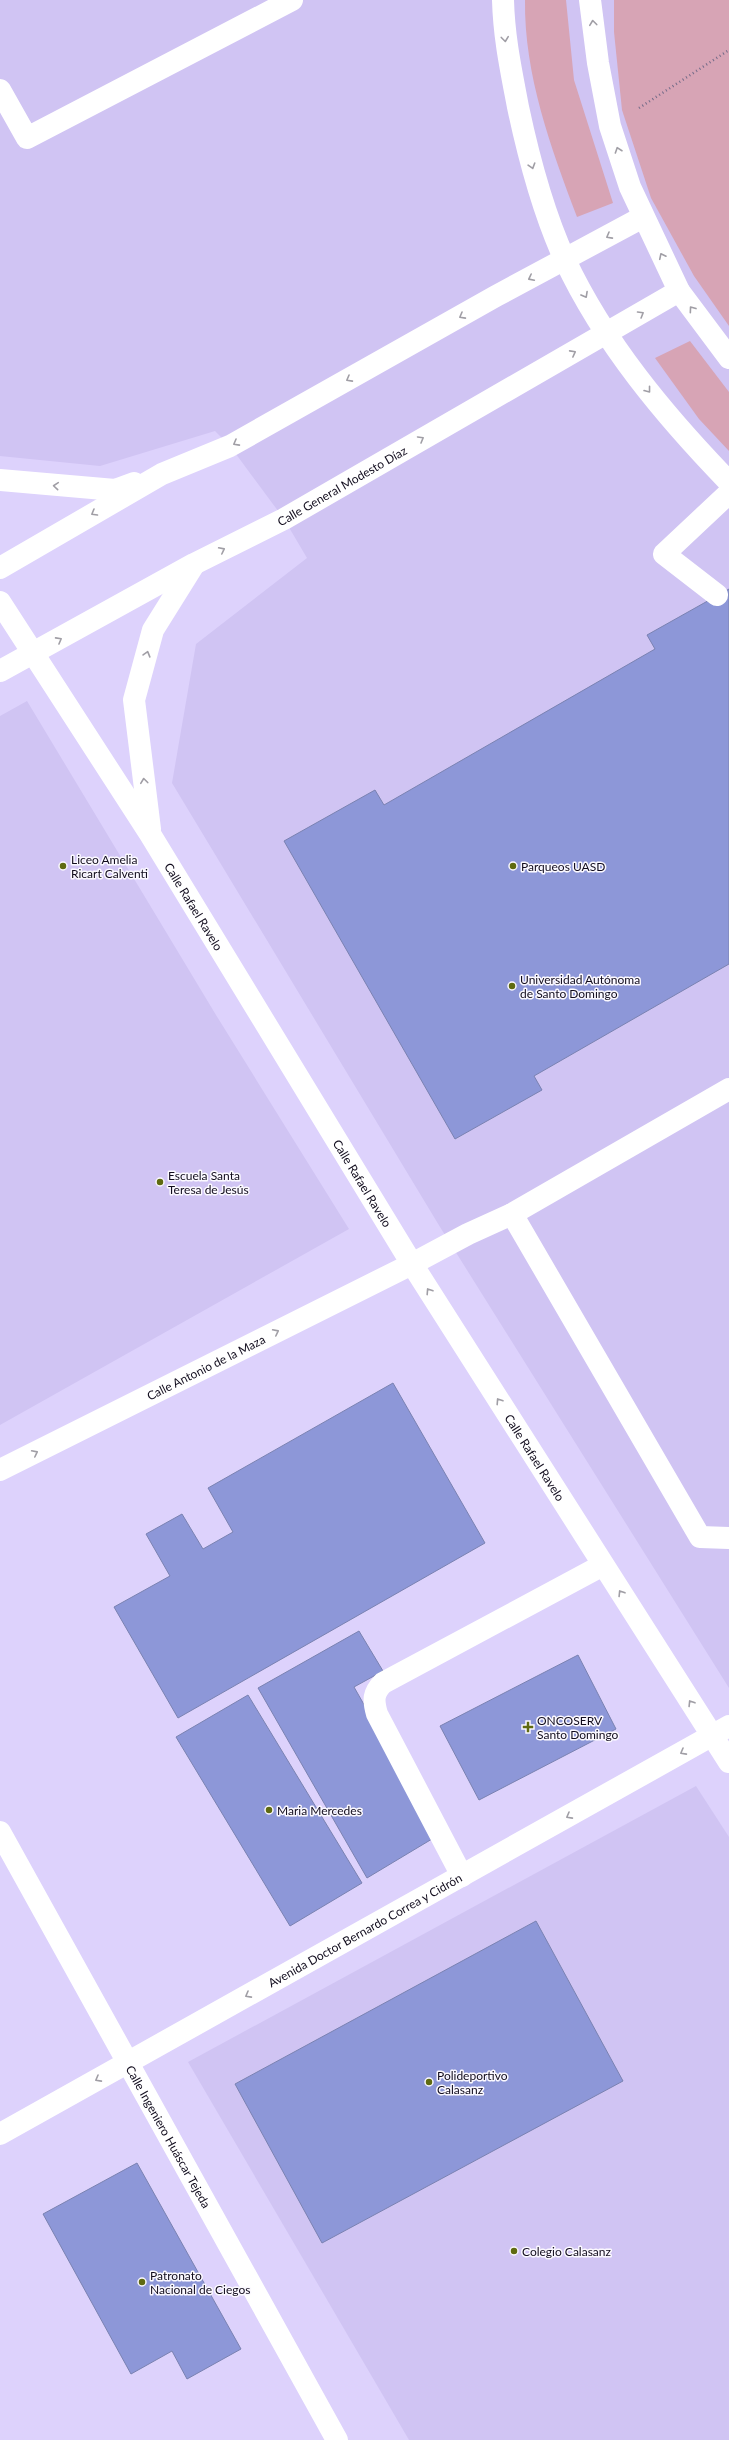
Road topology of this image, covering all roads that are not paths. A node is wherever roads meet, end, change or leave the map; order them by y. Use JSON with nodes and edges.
{"nodes":[{"id":1,"x":292,"y":0,"type":"edge"},
{"id":2,"x":503,"y":0,"type":"edge"},
{"id":3,"x":590,"y":0,"type":"edge"},
{"id":4,"x":0,"y":90,"type":"edge"},
{"id":5,"x":643,"y":217,"type":"junction"},
{"id":6,"x":566,"y":261,"type":"junction"},
{"id":7,"x":679,"y":292,"type":"junction"},
{"id":8,"x":607,"y":334,"type":"junction"},
{"id":9,"x":729,"y":358,"type":"edge"},
{"id":10,"x":162,"y":474,"type":"junction"},
{"id":11,"x":0,"y":480,"type":"edge"},
{"id":12,"x":729,"y":482,"type":"edge"},
{"id":13,"x":729,"y":492,"type":"edge"},
{"id":14,"x":194,"y":564,"type":"junction"},
{"id":15,"x":0,"y":568,"type":"edge"},
{"id":16,"x":717,"y":595,"type":"dead end"},
{"id":17,"x":0,"y":602,"type":"edge"},
{"id":18,"x":35,"y":654,"type":"junction"},
{"id":19,"x":0,"y":671,"type":"edge"},
{"id":20,"x":150,"y":834,"type":"junction"},
{"id":21,"x":729,"y":1089,"type":"edge"},
{"id":22,"x":512,"y":1214,"type":"junction"},
{"id":23,"x":412,"y":1264,"type":"junction"},
{"id":24,"x":0,"y":1470,"type":"edge"},
{"id":25,"x":729,"y":1538,"type":"edge"},
{"id":26,"x":603,"y":1565,"type":"junction"},
{"id":27,"x":720,"y":1731,"type":"edge"},
{"id":28,"x":729,"y":1762,"type":"edge"},
{"id":29,"x":0,"y":1832,"type":"edge"},
{"id":30,"x":462,"y":1876,"type":"junction"},
{"id":31,"x":128,"y":2063,"type":"junction"},
{"id":32,"x":0,"y":2134,"type":"edge"},
{"id":33,"x":337,"y":2440,"type":"edge"}],
"edges":[{"from":1,"to":4,"type":"street"},
{"from":2,"to":6,"type":"street","one_way":true},
{"from":5,"to":3,"type":"street","one_way":true},
{"from":5,"to":6,"type":"street","one_way":true},
{"from":7,"to":5,"type":"street","one_way":true},
{"from":6,"to":8,"type":"street","one_way":true},
{"from":6,"to":10,"type":"street","one_way":true},
{"from":8,"to":7,"type":"street","name":"Calle General Modesto Díaz","one_way":true},
{"from":9,"to":7,"type":"street","one_way":true},
{"from":8,"to":12,"type":"street","one_way":true},
{"from":14,"to":8,"type":"street","name":"Calle General Modesto Díaz","one_way":true},
{"from":10,"to":11,"type":"street","one_way":true},
{"from":10,"to":15,"type":"street","one_way":true},
{"from":13,"to":16,"type":"street"},
{"from":18,"to":14,"type":"street","name":"Calle General Modesto Díaz","one_way":true},
{"from":20,"to":14,"type":"street","one_way":true},
{"from":17,"to":18,"type":"street","name":"Calle Rafael Ravelo"},
{"from":18,"to":19,"type":"street","name":"Calle General Modesto Díaz"},
{"from":18,"to":20,"type":"street","name":"Calle Rafael Ravelo"},
{"from":20,"to":23,"type":"street","name":"Calle Rafael Ravelo"},
{"from":21,"to":22,"type":"street","name":"Calle Antonio de la Maza"},
{"from":22,"to":23,"type":"street","name":"Calle Antonio de la Maza"},
{"from":22,"to":25,"type":"street"},
{"from":24,"to":23,"type":"street","name":"Calle Antonio de la Maza","one_way":true},
{"from":26,"to":23,"type":"street","name":"Calle Rafael Ravelo","one_way":true},
{"from":27,"to":26,"type":"street","name":"Calle Rafael Ravelo","one_way":true},
{"from":26,"to":30,"type":"street"},
{"from":27,"to":28,"type":"street","name":"Calle Rafael Ravelo"},
{"from":27,"to":30,"type":"street","name":"Avenida Doctor Bernardo Correa y Cidrón","one_way":true},
{"from":29,"to":31,"type":"street","name":"Calle Ingeniero Huáscar Tejeda"},
{"from":30,"to":31,"type":"street","name":"Avenida Doctor Bernardo Correa y Cidrón","one_way":true},
{"from":31,"to":32,"type":"street","name":"Avenida Doctor Bernardo Correa y Cidrón","one_way":true},
{"from":31,"to":33,"type":"street","name":"Calle Ingeniero Huáscar Tejeda"}]}
